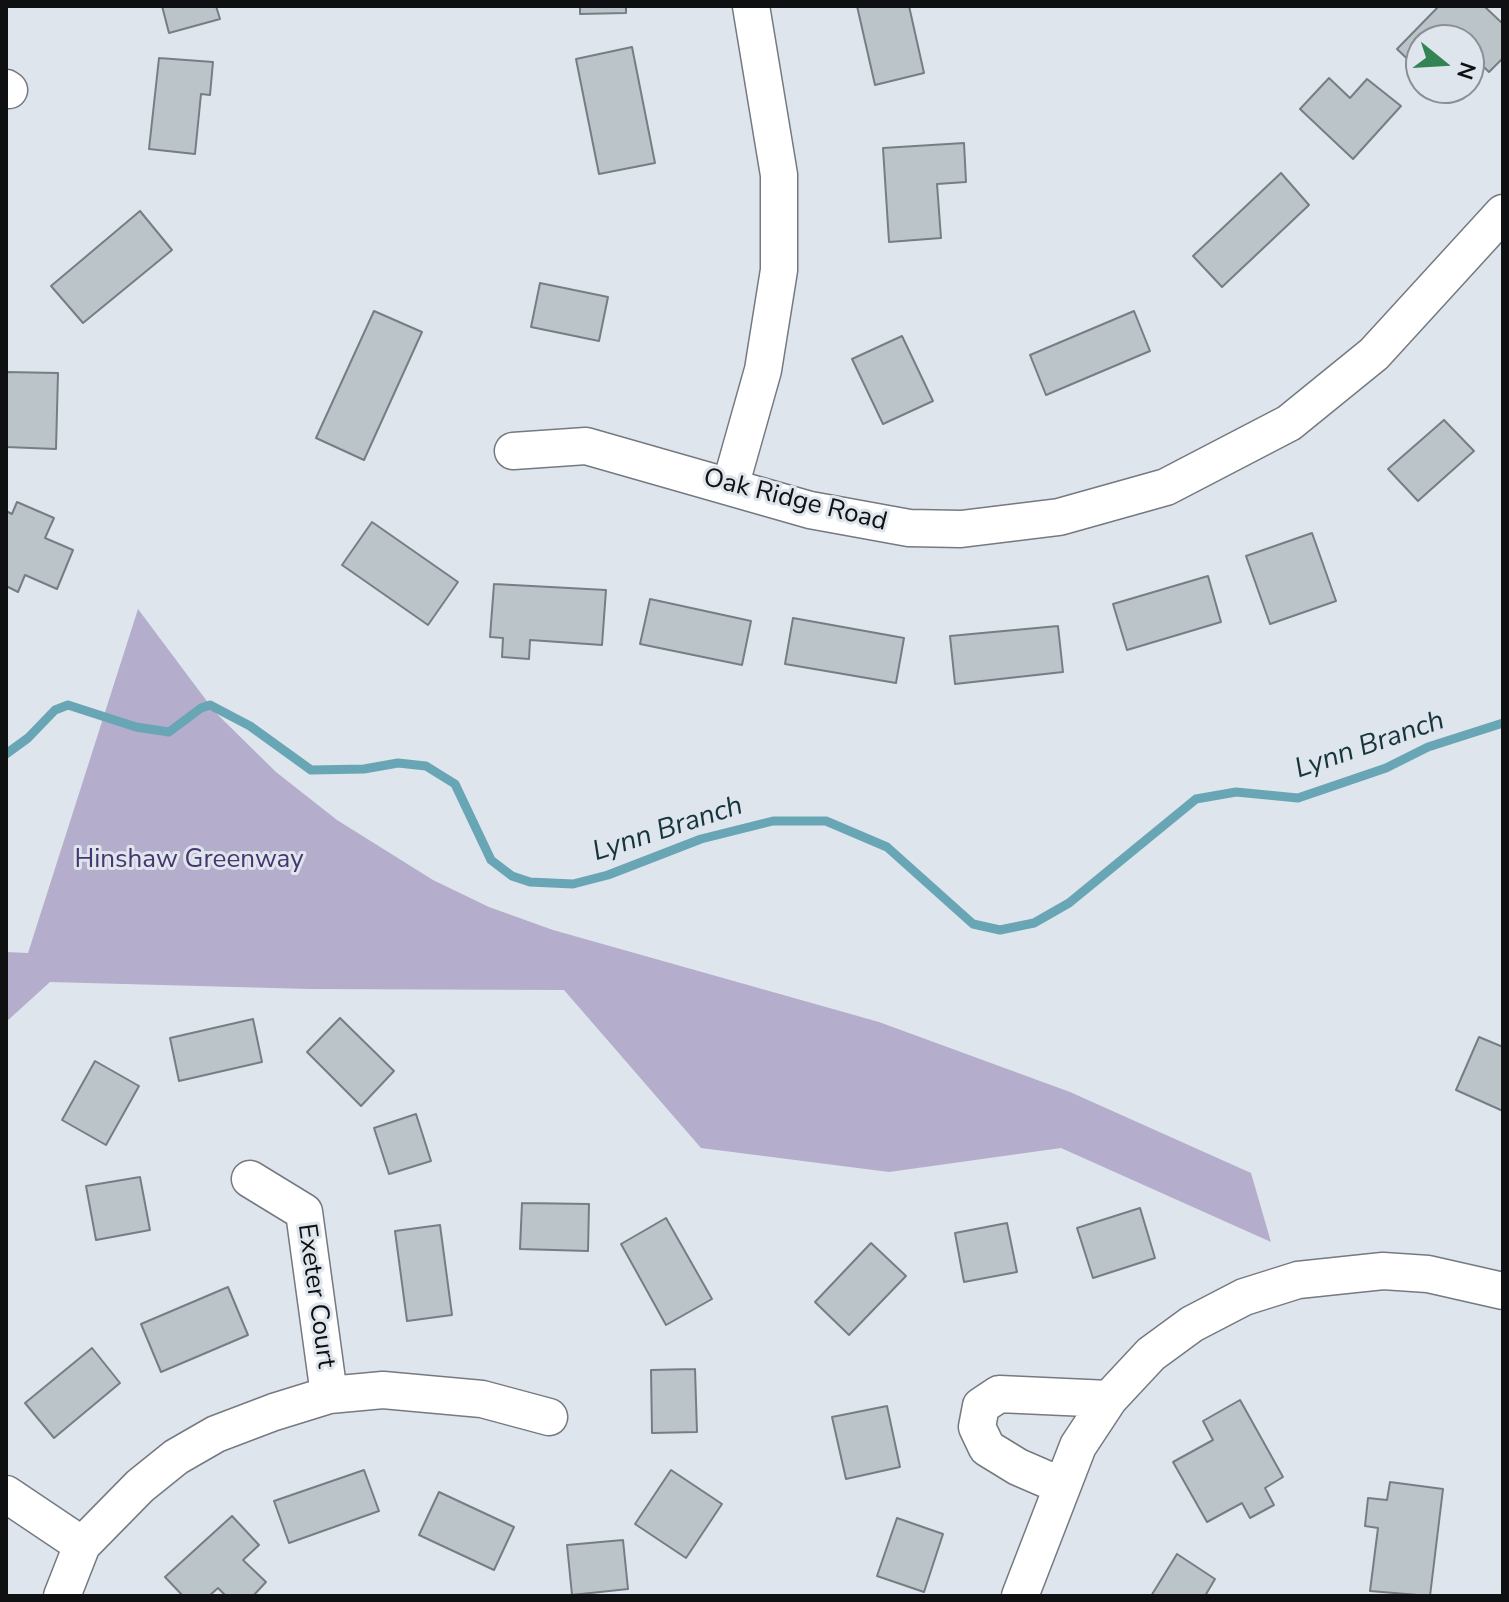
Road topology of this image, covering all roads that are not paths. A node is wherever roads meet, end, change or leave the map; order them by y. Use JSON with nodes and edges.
{"nodes":[{"id":1,"x":751,"y":6,"type":"edge"},
{"id":2,"x":1503,"y":213,"type":"edge"},
{"id":3,"x":513,"y":451,"type":"dead end"},
{"id":4,"x":730,"y":487,"type":"junction"},
{"id":5,"x":250,"y":1179,"type":"dead end"},
{"id":6,"x":1503,"y":1291,"type":"edge"},
{"id":7,"x":329,"y":1395,"type":"junction"},
{"id":8,"x":1109,"y":1399,"type":"junction"},
{"id":9,"x":549,"y":1417,"type":"dead end"},
{"id":10,"x":1062,"y":1486,"type":"junction"},
{"id":11,"x":6,"y":1494,"type":"edge"},
{"id":12,"x":82,"y":1545,"type":"junction"},
{"id":13,"x":62,"y":1596,"type":"edge"},
{"id":14,"x":1020,"y":1596,"type":"edge"}],
"edges":[{"from":1,"to":4,"type":"street"},
{"from":2,"to":4,"type":"street","name":"Oak Ridge Road"},
{"from":3,"to":4,"type":"street","name":"Oak Ridge Road"},
{"from":5,"to":7,"type":"street","name":"Exeter Court"},
{"from":6,"to":8,"type":"street"},
{"from":7,"to":9,"type":"street"},
{"from":7,"to":12,"type":"street"},
{"from":8,"to":10,"type":"street"},
{"from":8,"to":10,"type":"street"},
{"from":10,"to":14,"type":"street"},
{"from":11,"to":12,"type":"street"},
{"from":12,"to":13,"type":"street"}]}
